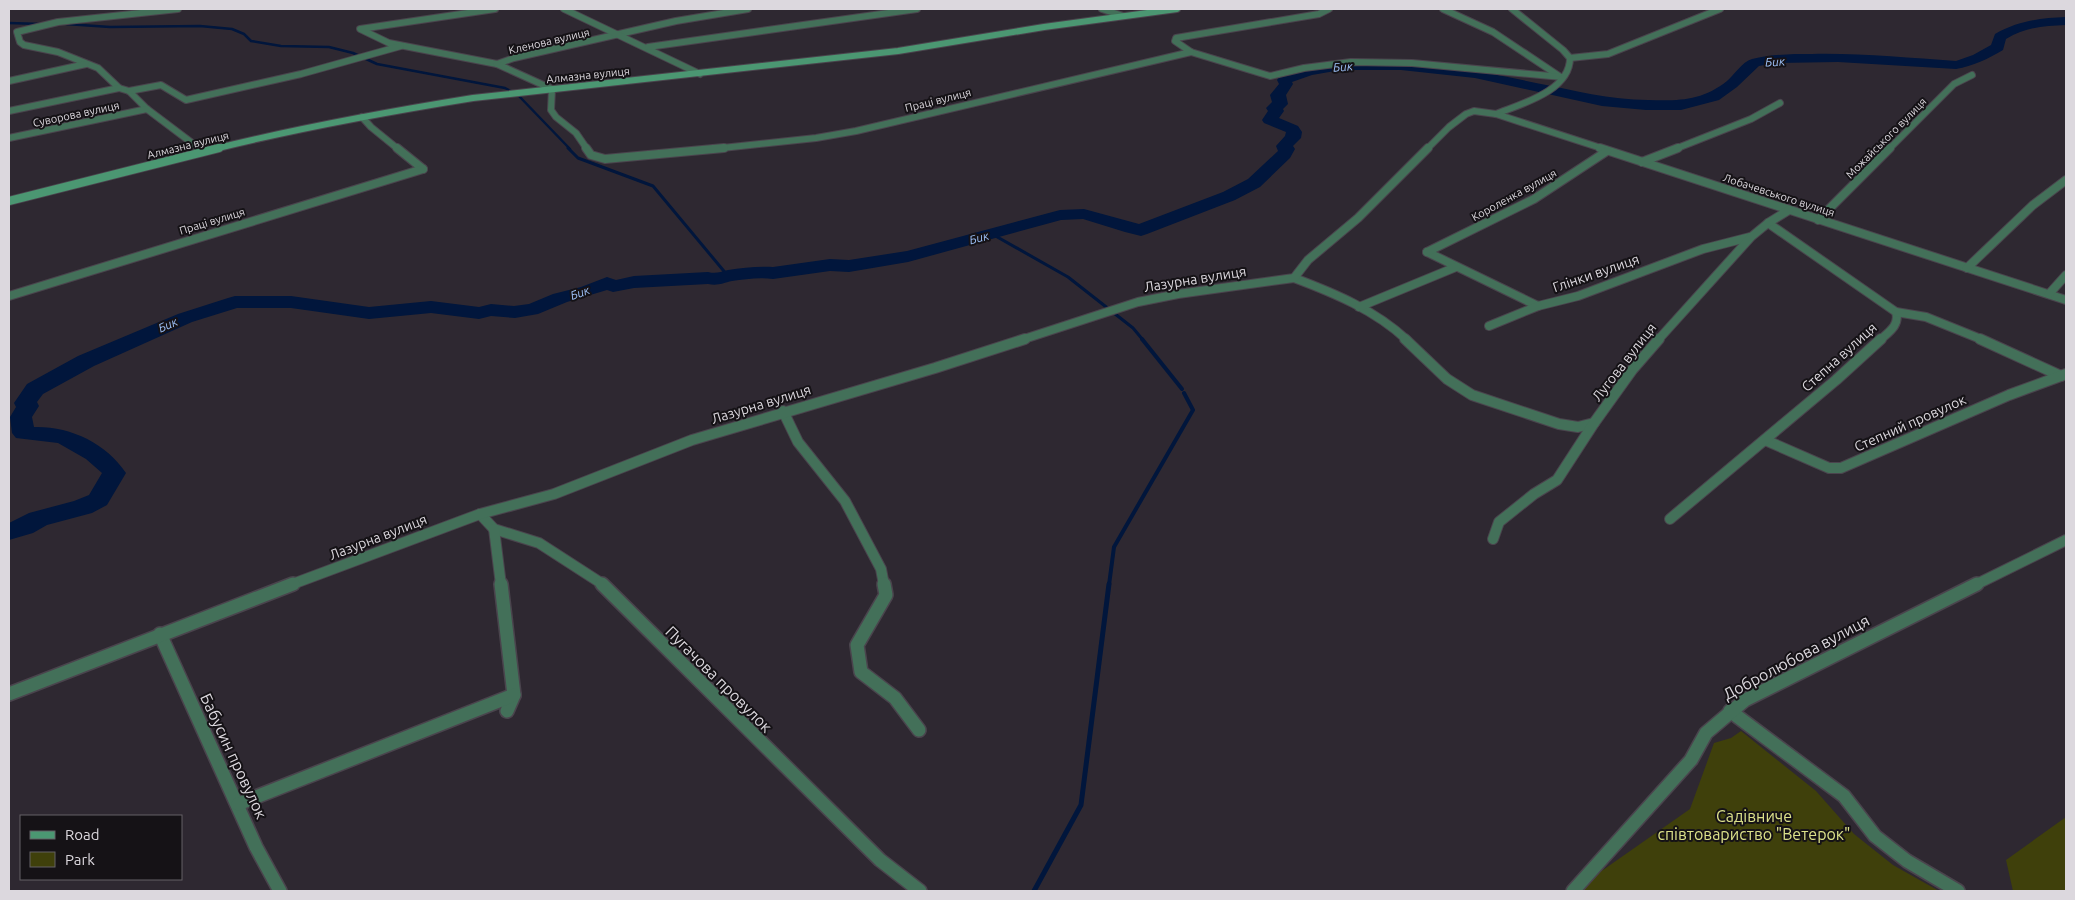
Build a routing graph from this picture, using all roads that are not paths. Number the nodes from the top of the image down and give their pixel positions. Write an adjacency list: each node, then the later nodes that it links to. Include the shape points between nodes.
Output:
1 (178, 9): 18 (street, via 58,22 17,32 24,45 58,52)
2 (495, 9): 14 (street, Кленова вулиця, via 360,29 378,40)
3 (564, 9): 13 (street)
4 (748, 9): 13 (street, Кленова вулиця)
5 (917, 9): 15 (street)
6 (1102, 9): 12 (street)
7 (1177, 9): 12 (main road, Алмазна вулиця)
8 (1329, 9): 16 (street, via 1319,14 1176,38 1175,41)
9 (1443, 9): 22 (street, via 1493,32)
10 (1515, 9): 17 (street)
11 (1720, 9): 17 (street, via 1608,54)
12 (1123, 16): 20 (main road, Алмазна вулиця, via 898,51)
13 (619, 34): 15 (street); 19 (street, Кленова вулиця)
14 (402, 46): 19 (street, Кленова вулиця); 26 (street, via 186,100 161,85)
15 (648, 48): 20 (street)
16 (1190, 52): 22 (street, via 1270,76 1351,62); 25 (street, Праці вулиця, via 816,138 631,158 605,159 591,155 576,133 556,117 552,110)
17 (1570, 58): 22 (street, via 1567,73)
18 (86, 64): 23 (street); 24 (street, via 98,68)
19 (497, 64): 25 (street)
20 (700, 74): 25 (main road, Алмазна вулиця)
21 (1972, 76): 39 (street, Можайського вулиця, via 1954,84)
22 (1562, 77): 30 (street, via 1553,86)
23 (9, 81)
24 (118, 88): 26 (street); 29 (street)
25 (552, 89): 31 (main road, Алмазна вулиця)
26 (129, 92): 28 (street)
27 (1780, 103): 35 (street, via 1751,120)
28 (147, 109): 32 (street, Суворова вулиця); 33 (street)
29 (9, 111)
30 (1496, 114): 34 (street, Лобачевського вулиця); 46 (street, Лобачевського вулиця, via 1485,111 1466,114 1358,218 1308,260)
31 (362, 117): 33 (main road, Алмазна вулиця); 48 (street, Праці вулиця, via 423,169)
32 (9, 138)
33 (202, 151): 37 (main road, Алмазна вулиця)
34 (1608, 151): 35 (street, Лобачевського вулиця); 42 (street, Короленка вулиця, via 1534,199)
35 (1642, 162): 38 (street, Лобачевського вулиця)
36 (2066, 180): 44 (street, via 2033,205)
37 (9, 201)
38 (1789, 210): 39 (street, Лобачевського вулиця); 40 (street, Лугова вулиця)
39 (1818, 220): 44 (street, Лобачевського вулиця)
40 (1768, 223): 41 (street, Лугова вулиця); 52 (street)
41 (1751, 237): 50 (street, Глінки вулиця, via 1703,249 1578,296); 56 (street, Лугова вулиця, via 1632,370)
42 (1427, 252): 43 (street, Глінки вулиця)
43 (1456, 267): 50 (street, Глінки вулиця); 51 (street)
44 (1967, 268): 47 (street, Лобачевського вулиця)
45 (2066, 275): 47 (street)
46 (1294, 278): 51 (street, via 1339,294); 55 (street, Лазурна вулиця, via 1138,302 952,362)
47 (2049, 294): 49 (street, Лобачевського вулиця)
48 (9, 296)
49 (2066, 300)
50 (1538, 306): 53 (street)
51 (1359, 307): 56 (street, via 1392,326 1447,379 1472,395 1559,424)
52 (1896, 312): 54 (street, via 1926,317); 57 (street, Степна вулиця, via 1896,325)
53 (1489, 326)
54 (2064, 375): 57 (street, Степний провулок, via 1969,411 1841,468 1829,468)
55 (783, 411): 58 (street, Лазурна вулиця, via 692,440 554,494); 68 (street, via 798,442 845,501 881,568 886,595 858,645 861,672 895,698)
56 (1594, 424): 61 (street, Лугова вулиця, via 1557,480 1500,522)
57 (1766, 440): 59 (street, Степна вулиця)
58 (480, 514): 60 (street, Пугачова провулок); 63 (street, Лазурна вулиця)
59 (1670, 518)
60 (494, 529): 65 (street); 71 (street, Пугачова провулок, via 539,543 606,587 866,846)
61 (1493, 539)
62 (2066, 540): 67 (street, Добролюбова вулиця, via 1745,700)
63 (160, 634): 64 (street, Лазурна вулиця); 69 (street, Бабусин провулок)
64 (9, 694)
65 (514, 695): 66 (street); 69 (street)
66 (507, 711)
67 (1730, 711): 72 (street, Добролюбова вулиця, via 1706,732 1692,760); 73 (street, via 1844,796 1875,836)
68 (919, 730)
69 (238, 804): 70 (street, Бабусин провулок)
70 (280, 891)
71 (920, 891)
72 (1573, 891)
73 (1958, 891)

